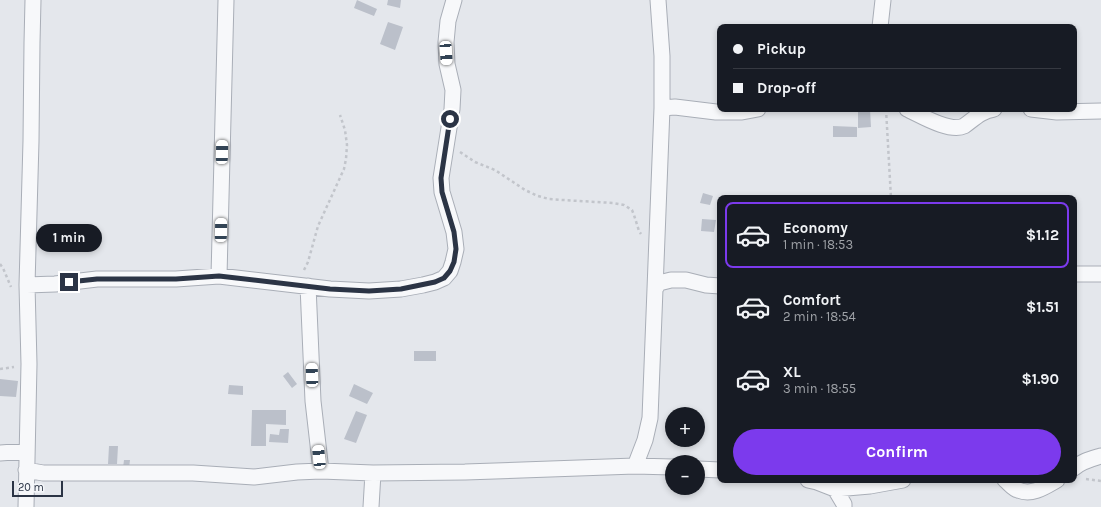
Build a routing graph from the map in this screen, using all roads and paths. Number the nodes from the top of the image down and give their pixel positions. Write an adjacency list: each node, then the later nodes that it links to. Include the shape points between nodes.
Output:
1 (34, 0): 23 (street)
2 (226, 0): 22 (street)
3 (454, 0): 17 (street, via 446,42 447,64 453,90)
4 (658, 0): 7 (street)
5 (883, 0): 6 (street)
6 (880, 24)
7 (662, 108): 11 (street); 19 (street)
8 (1077, 111): 9 (street)
9 (1101, 111)
10 (717, 112): 12 (street)
11 (717, 112)
12 (736, 112)
13 (886, 112): 18 (path)
14 (913, 112): 15 (street, via 952,128 962,126)
15 (984, 112)
16 (340, 115): 24 (path, via 347,145 344,169 318,226)
17 (448, 129): 19 (path, via 453,143 467,157 494,170 525,190 549,199 624,205 632,210 642,235); 24 (street, via 441,178 456,249 454,262 444,278 401,289 369,291)
18 (890, 195)
19 (657, 238): 26 (street)
20 (1077, 274): 21 (street)
21 (1101, 274)
22 (219, 276): 23 (street, via 97,279); 24 (street)
23 (27, 285): 27 (street)
24 (302, 285): 36 (street)
25 (717, 286): 26 (street, via 671,280 659,283)
26 (655, 289): 31 (street, via 650,418)
27 (27, 451): 28 (street); 34 (street)
28 (0, 453)
29 (1101, 456): 30 (street)
30 (1077, 465)
31 (635, 466): 32 (street); 37 (street)
32 (665, 467)
33 (705, 469): 35 (street)
34 (26, 470): 36 (street, via 43,473 193,473 254,477); 43 (street)
35 (717, 470)
36 (321, 472): 37 (street)
37 (373, 473): 44 (street)
38 (820, 483): 42 (street)
39 (886, 483): 42 (street)
40 (1009, 483): 41 (street, via 1017,490 1029,492)
41 (1052, 483)
42 (835, 489): 45 (street)
43 (26, 507)
44 (371, 507)
45 (844, 507)

